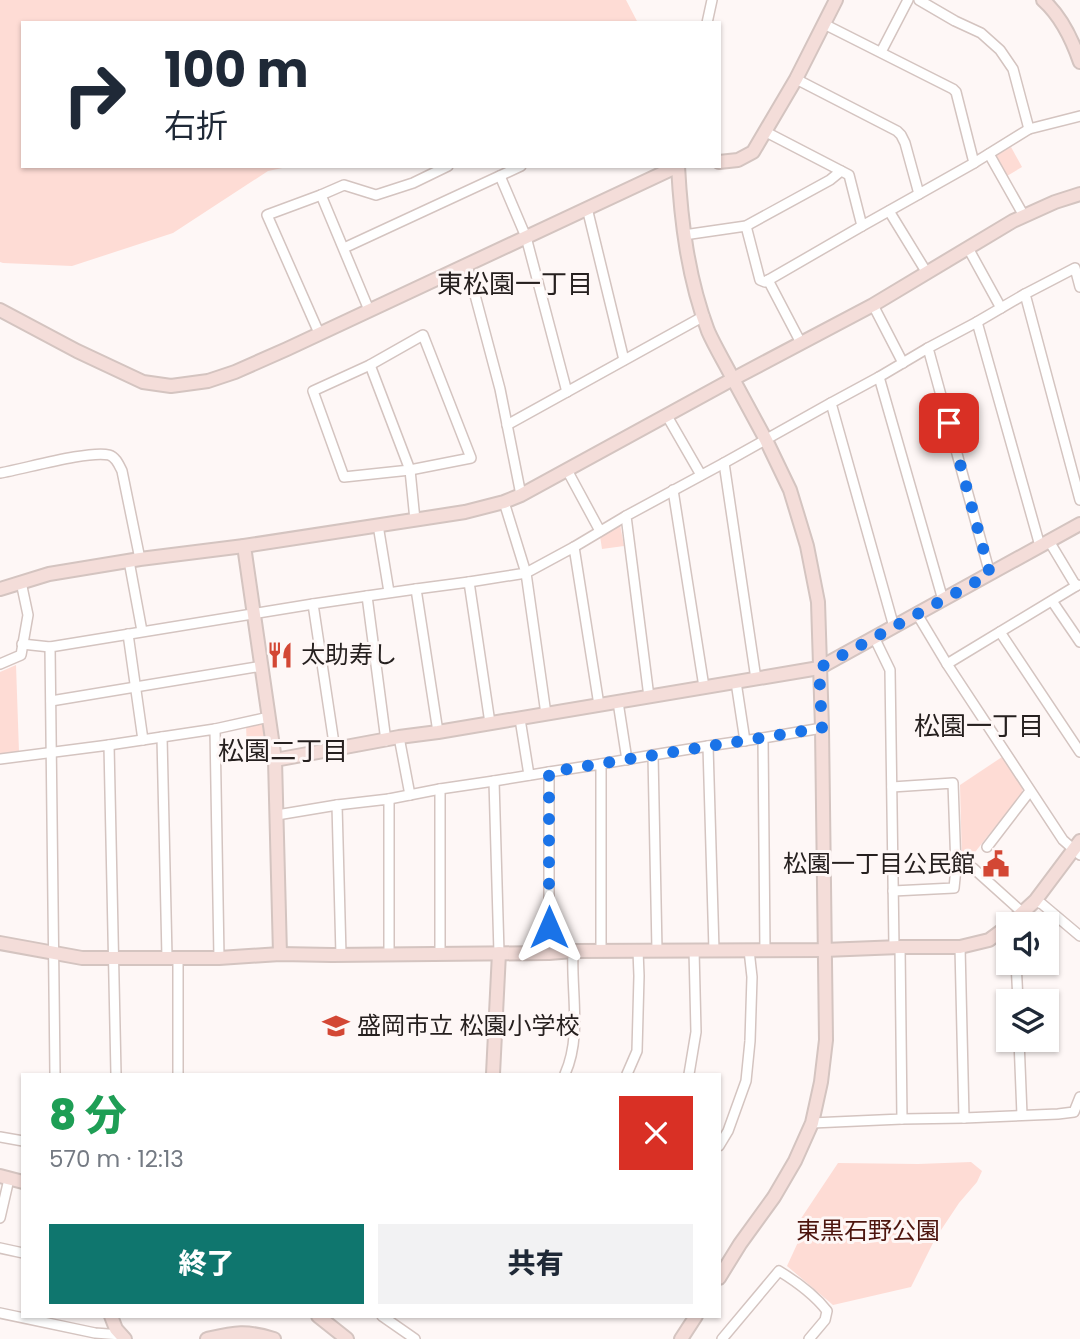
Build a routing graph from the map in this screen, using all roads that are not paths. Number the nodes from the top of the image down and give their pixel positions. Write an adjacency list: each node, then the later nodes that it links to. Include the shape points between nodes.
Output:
1 (712, 0): 6 (street)
2 (836, 0): 7 (street)
3 (908, 0): 8 (street)
4 (919, 0): 12 (street, via 981,33 1000,50 1013,69)
5 (1043, 0): 9 (street, via 1064,26)
6 (707, 21)
7 (824, 24): 8 (street); 10 (street)
8 (881, 52): 16 (street, via 956,92)
9 (1080, 62)
10 (796, 79): 13 (street); 23 (street, via 897,131 905,143)
11 (1080, 117): 12 (street)
12 (1029, 129): 14 (street)
13 (766, 132): 15 (street, via 746,157); 21 (street)
14 (989, 154): 16 (street); 28 (street)
15 (721, 162)
16 (974, 163): 23 (street)
17 (444, 168): 25 (street, via 376,195 344,185)
18 (517, 168): 22 (street)
19 (674, 168): 26 (street)
20 (678, 168): 31 (street)
21 (841, 171): 29 (street); 30 (street, via 849,175)
22 (500, 176): 32 (street); 33 (street)
23 (919, 194): 27 (street)
24 (1080, 194): 28 (street)
25 (321, 195): 33 (street); 47 (street, via 267,215)
26 (587, 208): 32 (street); 50 (street)
27 (889, 211): 30 (street); 37 (street)
28 (1024, 216): 34 (street)
29 (746, 226): 31 (street); 38 (street, via 760,280)
30 (862, 226): 38 (street)
31 (684, 235): 45 (street)
32 (526, 237): 35 (street); 55 (street)
33 (344, 248): 44 (street)
34 (968, 248): 37 (street); 42 (street)
35 (467, 265): 44 (street); 58 (street)
36 (1077, 268): 39 (street); 40 (street)
37 (927, 273): 41 (street)
38 (768, 280): 48 (street)
39 (1080, 287)
40 (1025, 294): 42 (street); 67 (street)
41 (873, 305): 48 (street); 51 (street)
42 (1001, 308): 46 (street)
43 (0, 310): 47 (street, via 143,382 171,386 235,372)
44 (369, 310): 47 (street)
45 (704, 316): 50 (street); 54 (street)
46 (977, 322): 49 (street); 74 (street)
47 (320, 333)
48 (801, 343): 54 (street)
49 (928, 348): 51 (street); 79 (street)
50 (624, 360): 55 (street)
51 (903, 363): 53 (street)
52 (370, 365): 61 (street); 61 (street, via 313,391 345,477); 61 (street, via 423,335 471,458)
53 (879, 377): 56 (street); 87 (street)
54 (733, 379): 57 (street); 59 (street)
55 (567, 392): 58 (street)
56 (831, 403): 59 (street); 92 (street)
57 (667, 416): 62 (street); 64 (street)
58 (507, 425): 66 (street)
59 (766, 440): 60 (street); 103 (street, via 790,490 807,547 818,603)
60 (724, 463): 64 (street); 104 (street)
61 (410, 470): 70 (street)
62 (567, 470): 66 (street); 73 (street)
63 (0, 473): 77 (street, via 93,454 111,455 122,471)
64 (701, 475): 65 (street)
65 (673, 490): 69 (street); 107 (street)
66 (522, 495): 68 (street)
67 (1080, 500)
68 (504, 502): 70 (street); 78 (street)
69 (626, 516): 73 (street); 108 (street)
70 (415, 520): 72 (street)
71 (1080, 524): 74 (street)
72 (378, 525): 75 (street); 85 (street)
73 (600, 531): 76 (street)
74 (1044, 544): 79 (street); 82 (street)
75 (244, 546): 77 (street); 90 (street)
76 (574, 547): 78 (street); 111 (street)
77 (134, 560): 80 (street); 93 (street)
78 (526, 573): 81 (street); 112 (street)
79 (990, 574): 87 (street)
80 (21, 582): 83 (street); 98 (street, via 28,615)
81 (469, 582): 84 (street); 115 (street)
82 (1078, 585): 88 (street)
83 (0, 589)
84 (416, 589): 85 (street); 118 (street)
85 (389, 593): 86 (street)
86 (367, 596): 89 (street); 121 (street)
87 (943, 600): 91 (street)
88 (1052, 601): 94 (street); 97 (street)
89 (313, 604): 90 (street); 126 (street)
90 (255, 612): 93 (street); 102 (street)
91 (917, 614): 92 (street); 101 (street)
92 (894, 627): 96 (street)
93 (142, 631): 95 (street)
94 (1000, 632): 101 (street); 128 (street)
95 (128, 634): 99 (street); 106 (street)
96 (874, 637): 103 (street); 137 (street, via 890,670)
97 (1080, 642)
98 (22, 644): 99 (street); 100 (street, via 21,655)
99 (50, 647): 109 (street)
100 (0, 664)
101 (947, 664): 139 (street)
102 (262, 666): 106 (street); 113 (street)
103 (819, 668): 104 (street); 116 (street)
104 (756, 678): 105 (street)
105 (736, 682): 107 (street); 123 (street)
106 (136, 687): 109 (street); 122 (street)
107 (704, 687): 108 (street)
108 (649, 697): 110 (street)
109 (51, 701): 127 (street)
110 (618, 702): 111 (street); 132 (street)
111 (599, 705): 112 (street)
112 (546, 714): 114 (street)
113 (269, 717): 117 (street); 131 (street)
114 (520, 719): 115 (street); 135 (street)
115 (490, 723): 118 (street)
116 (822, 728): 120 (street); 162 (street)
117 (215, 729): 119 (street); 174 (street)
118 (438, 732): 121 (street)
119 (162, 737): 122 (street); 173 (street)
120 (764, 738): 123 (street); 161 (street)
121 (393, 739): 126 (street); 140 (street)
122 (143, 740): 124 (street)
123 (745, 741): 125 (street)
124 (109, 745): 127 (street); 172 (street)
125 (708, 746): 129 (street); 159 (street)
126 (335, 750): 131 (street)
127 (51, 751): 130 (street); 165 (street)
128 (1080, 752)
129 (653, 755): 132 (street); 157 (street)
130 (0, 759)
131 (275, 760): 143 (street)
132 (627, 760): 133 (street)
133 (601, 764): 134 (street); 164 (street)
134 (549, 772): 135 (street); 168 (street)
135 (529, 775): 136 (street)
136 (494, 781): 138 (street); 167 (street)
137 (892, 787): 146 (street, via 953,783); 147 (street)
138 (440, 789): 140 (street); 166 (street)
139 (1030, 791): 144 (street); 145 (street, via 1063,840)
140 (410, 795): 141 (street)
141 (389, 799): 142 (street); 171 (street)
142 (337, 805): 143 (street); 170 (street)
143 (277, 815): 169 (street)
144 (987, 847)
145 (1078, 848): 148 (street)
146 (956, 868): 147 (street, via 954,888); 149 (street, via 973,868)
147 (893, 891): 154 (street)
148 (1035, 901): 150 (street); 152 (street)
149 (1007, 912)
150 (1023, 912)
151 (996, 935): 155 (street)
152 (1080, 936)
153 (0, 943): 165 (street)
154 (897, 947): 155 (street); 162 (street); 186 (street)
155 (960, 947): 185 (street)
156 (638, 950): 157 (street); 164 (street); 181 (street, via 637,1051)
157 (657, 950): 158 (street)
158 (694, 950): 159 (street); 182 (street, via 696,1032)
159 (714, 950): 160 (street)
160 (748, 950): 161 (street); 190 (street, via 752,977 746,1081)
161 (765, 950): 162 (street)
162 (824, 950): 187 (street, via 826,1040)
163 (573, 951): 164 (street); 168 (street); 180 (street, via 575,1021 573,1051)
164 (601, 951)
165 (54, 952): 172 (street, via 82,958); 176 (street)
166 (440, 953): 167 (street); 171 (street)
167 (499, 953): 168 (street); 179 (street)
168 (549, 953)
169 (281, 954): 170 (street); 174 (street)
170 (341, 955): 171 (street)
171 (390, 955)
172 (114, 957): 173 (street); 177 (street)
173 (173, 957): 174 (street); 178 (street)
174 (219, 958)
175 (1019, 1052): 184 (street)
176 (55, 1073)
177 (116, 1073)
178 (178, 1073)
179 (493, 1073)
180 (565, 1073)
181 (627, 1073)
182 (689, 1073)
183 (1080, 1097): 184 (street, via 1074,1112)
184 (1022, 1115): 185 (street)
185 (964, 1118): 186 (street)
186 (902, 1119): 187 (street)
187 (812, 1123): 195 (street, via 774,1197)
188 (0, 1137): 189 (street)
189 (21, 1141)
190 (721, 1143)
191 (5, 1178): 192 (street)
192 (0, 1218)
193 (0, 1248): 194 (street)
194 (21, 1253)
195 (721, 1275)
196 (0, 1313): 197 (street)
197 (21, 1317)
198 (24, 1318): 203 (street)
199 (111, 1318): 203 (street)
200 (321, 1318): 206 (street)
201 (385, 1318): 207 (street)
202 (695, 1318): 208 (street)
203 (123, 1337)
204 (207, 1339): 205 (street, via 246,1332)
205 (274, 1339)
206 (347, 1339)
207 (415, 1339)
208 (681, 1339)
209 (722, 1339): 210 (street, via 779,1271 827,1311)
210 (810, 1339)

